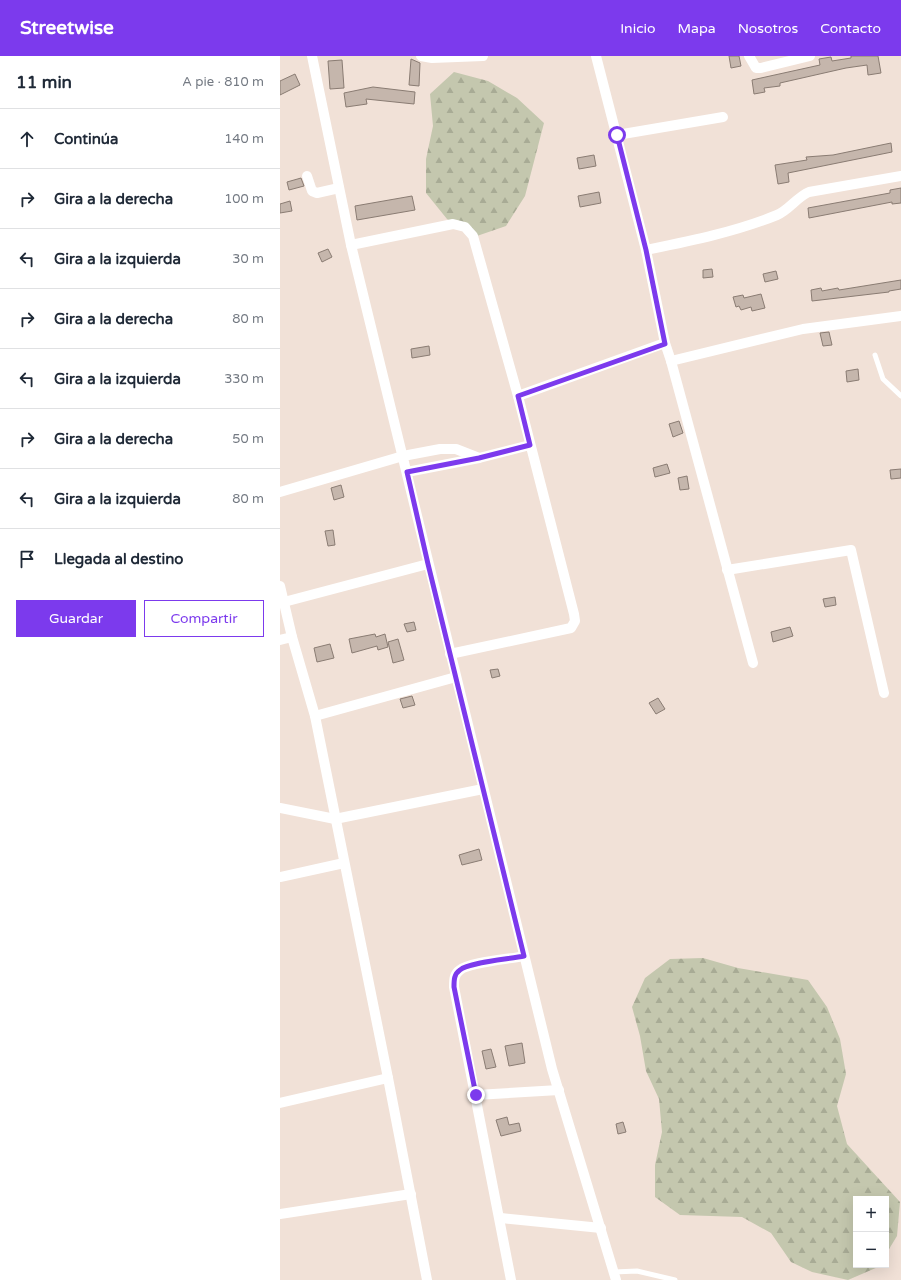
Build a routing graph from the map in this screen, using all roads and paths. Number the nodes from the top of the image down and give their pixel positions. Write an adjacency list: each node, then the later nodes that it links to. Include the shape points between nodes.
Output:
1 (312, 56): 12 (street)
2 (421, 56): 7 (street)
3 (482, 56): 7 (street)
4 (596, 56): 9 (street)
5 (749, 56): 6 (street, via 756,68)
6 (810, 56)
7 (432, 57)
8 (723, 117): 9 (street)
9 (617, 135): 14 (street)
10 (307, 176): 12 (street, via 312,191 317,193)
11 (901, 176): 14 (street, via 809,192 779,214 748,225)
12 (339, 188): 13 (street)
13 (351, 244): 19 (street, via 453,224 465,227 473,236); 22 (street)
14 (646, 250): 16 (street)
15 (901, 316): 18 (street, via 803,329)
16 (665, 344): 18 (street); 19 (street)
17 (875, 355): 20 (lane, via 883,379)
18 (671, 361): 27 (street)
19 (518, 396): 21 (street)
20 (901, 396)
21 (530, 445): 23 (street); 32 (street, via 575,621 571,628)
22 (404, 456): 23 (street, via 440,449 456,449); 24 (street); 25 (street)
23 (479, 458): 24 (street)
24 (407, 472): 26 (street)
25 (280, 492)
26 (428, 564): 29 (street); 32 (street)
27 (728, 570): 33 (street); 35 (street, via 851,550)
28 (280, 586): 29 (street)
29 (284, 602): 30 (street)
30 (292, 636): 31 (street); 36 (street)
31 (280, 640)
32 (450, 654): 34 (street)
33 (753, 663)
34 (456, 677): 36 (street); 37 (street)
35 (884, 693)
36 (315, 716): 39 (street)
37 (483, 789): 39 (street); 42 (street)
38 (280, 808): 39 (street)
39 (335, 819): 40 (street)
40 (344, 864): 41 (street); 43 (street)
41 (280, 877)
42 (524, 956): 44 (street); 45 (street, via 469,965 460,969 454,976)
43 (388, 1078): 46 (street); 47 (street)
44 (559, 1090): 45 (street); 50 (street)
45 (476, 1095): 49 (street)
46 (280, 1103)
47 (411, 1194): 48 (street); 52 (street)
48 (280, 1214)
49 (500, 1218): 50 (street); 53 (street)
50 (601, 1228): 51 (street)
51 (615, 1276): 54 (lane, via 637,1271)
52 (427, 1280)
53 (511, 1280)
54 (675, 1280)

